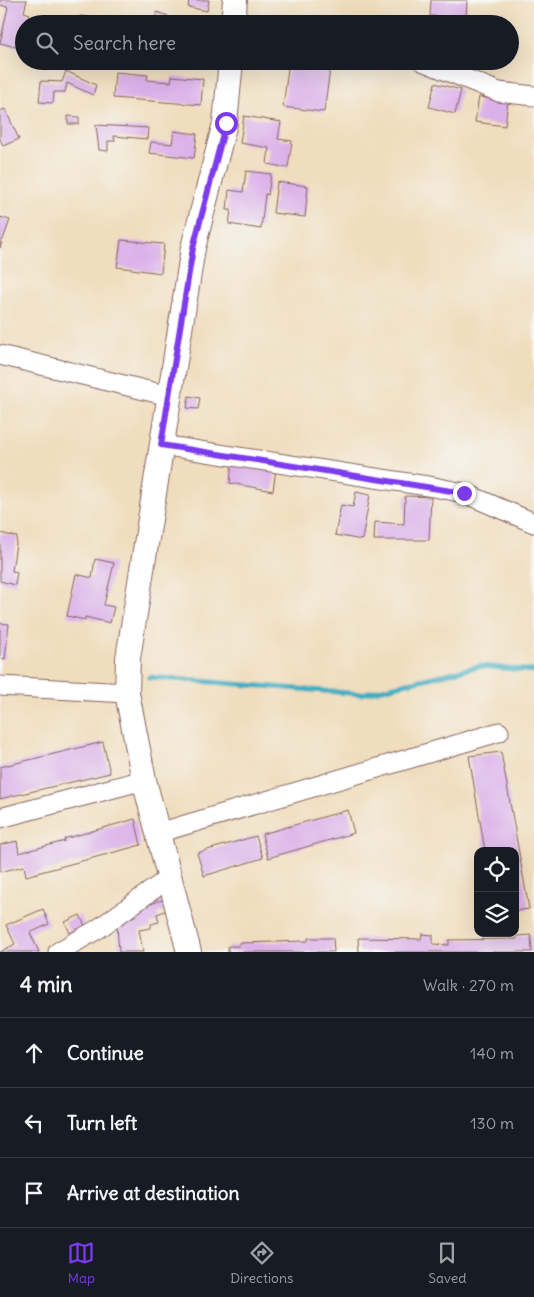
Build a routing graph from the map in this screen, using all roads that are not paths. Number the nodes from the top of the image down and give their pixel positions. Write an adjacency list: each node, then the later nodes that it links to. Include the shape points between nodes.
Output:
1 (235, 0): 2 (main road)
2 (234, 15)
3 (230, 70): 7 (main road, via 226,123 193,248)
4 (444, 70): 5 (street, via 499,92)
5 (534, 96)
6 (0, 355): 7 (street)
7 (169, 396): 8 (main road)
8 (161, 445): 9 (street, via 464,493); 11 (main road, via 128,658)
9 (534, 523)
10 (0, 686): 11 (street)
11 (127, 693): 13 (main road)
12 (498, 732): 15 (street)
13 (144, 780): 14 (street); 15 (main road)
14 (0, 818)
15 (158, 833): 16 (main road)
16 (169, 878): 17 (street, via 98,929); 18 (main road)
17 (58, 952)
18 (189, 952)

